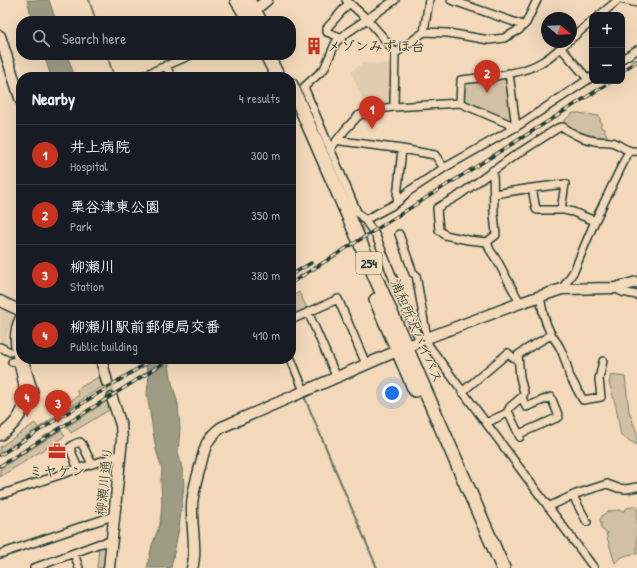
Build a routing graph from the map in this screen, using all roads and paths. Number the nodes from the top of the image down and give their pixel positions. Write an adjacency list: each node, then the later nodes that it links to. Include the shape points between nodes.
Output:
1 (237, 0): 12 (highway)
2 (267, 0): 12 (street)
3 (395, 0): 13 (street)
4 (429, 0): 16 (street)
5 (451, 0): 15 (street, via 520,24)
6 (537, 0): 15 (street)
7 (618, 0): 11 (street)
8 (624, 0): 10 (street)
9 (347, 1): 13 (street); 19 (street, via 327,28 327,32)
10 (637, 4)
11 (604, 12)
12 (252, 13)
13 (367, 19): 19 (street); 22 (street)
14 (589, 24): 17 (street)
15 (522, 27): 16 (street, via 504,38 489,40)
16 (424, 32): 22 (street)
17 (577, 34)
18 (0, 36): 35 (street)
19 (342, 38): 42 (street, via 336,42 324,69 304,87)
20 (561, 48): 32 (street, via 540,63); 33 (street)
21 (637, 50): 23 (street)
22 (395, 53): 38 (street)
23 (625, 57)
24 (178, 60): 27 (street)
25 (270, 60): 30 (highway)
26 (279, 60): 31 (highway)
27 (166, 65): 28 (street); 29 (street)
28 (151, 72)
29 (170, 72)
30 (276, 72)
31 (285, 72)
32 (509, 73): 37 (street, via 461,80); 40 (street)
33 (589, 77)
34 (589, 79): 40 (street)
35 (16, 86)
36 (296, 97): 70 (highway, 浦和所沢バイパス / 254)
37 (460, 103): 38 (street); 40 (street)
38 (394, 107): 41 (street, via 371,110 358,116)
39 (296, 117): 70 (highway, 浦和所沢バイパス / 254)
40 (516, 127): 46 (street)
41 (338, 139): 42 (street); 43 (street)
42 (330, 149): 52 (street, via 357,212)
43 (402, 149): 46 (street, via 435,155); 50 (street, via 397,198)
44 (629, 151): 45 (street); 47 (street, via 610,142 588,140 558,128); 53 (street)
45 (637, 152)
46 (444, 168): 50 (street)
47 (493, 170): 49 (street); 55 (street, via 436,209 439,230 445,235)
48 (532, 188): 49 (street); 51 (street, via 537,210); 51 (street, via 565,184)
49 (494, 194): 55 (street, via 496,235)
50 (399, 200): 52 (street)
51 (561, 210): 53 (street)
52 (365, 220): 68 (street, via 376,236 395,283)
53 (595, 221): 58 (street, via 574,271)
54 (399, 234): 68 (street, via 413,273 416,275)
55 (487, 242): 62 (street)
56 (637, 282): 57 (street)
57 (615, 288): 58 (street); 59 (street)
58 (562, 289): 60 (street)
59 (637, 295)
60 (540, 296): 62 (street); 67 (street, via 544,319)
61 (0, 301): 63 (street)
62 (520, 303): 68 (street)
63 (16, 309)
64 (308, 312): 65 (street); 76 (street, via 338,299); 77 (street)
65 (296, 318)
66 (16, 324): 71 (street, via 10,342)
67 (551, 335): 72 (street, via 519,354); 73 (street, via 560,348 569,375 583,400 601,397 599,379)
68 (424, 339): 70 (street); 80 (street)
69 (0, 347): 71 (street)
70 (402, 349): 76 (street); 103 (highway, 浦和所沢バイパス / 254); 104 (highway, 浦和所沢バイパス / 254)
71 (11, 357): 85 (street, via 20,386 21,406 11,427)
72 (517, 359): 80 (street, via 508,353); 81 (street, via 524,393)
73 (602, 361)
74 (102, 364): 78 (street)
75 (293, 364): 79 (street)
76 (366, 364): 77 (street)
77 (337, 378): 79 (street)
78 (107, 382)
79 (304, 391): 102 (street, via 227,424 216,431 209,440 193,497)
80 (462, 392): 84 (street)
81 (522, 397): 83 (street, via 510,406); 83 (street, via 526,407 551,397 559,417 519,436)
82 (112, 398): 86 (street, 柳瀬川通り, via 121,430)
83 (508, 411): 84 (street)
84 (486, 423): 92 (street)
85 (1, 432)
86 (121, 455): 87 (street); 93 (street, 柳瀬川通り)
87 (92, 464): 88 (street); 88 (street, via 80,442 70,447)
88 (78, 469): 90 (street)
89 (637, 487): 91 (street, via 626,489 607,484)
90 (0, 495)
91 (573, 496): 92 (street); 94 (street)
92 (548, 507): 105 (street)
93 (115, 518): 95 (street, 柳瀬川通り); 96 (street)
94 (587, 522)
95 (112, 541): 97 (street); 101 (street, 柳瀬川通り)
96 (1, 552)
97 (74, 553): 98 (street); 100 (street)
98 (48, 566): 99 (street)
99 (34, 568)
100 (79, 568)
101 (109, 568)
102 (192, 568)
103 (494, 568)
104 (503, 568)
105 (594, 568)

